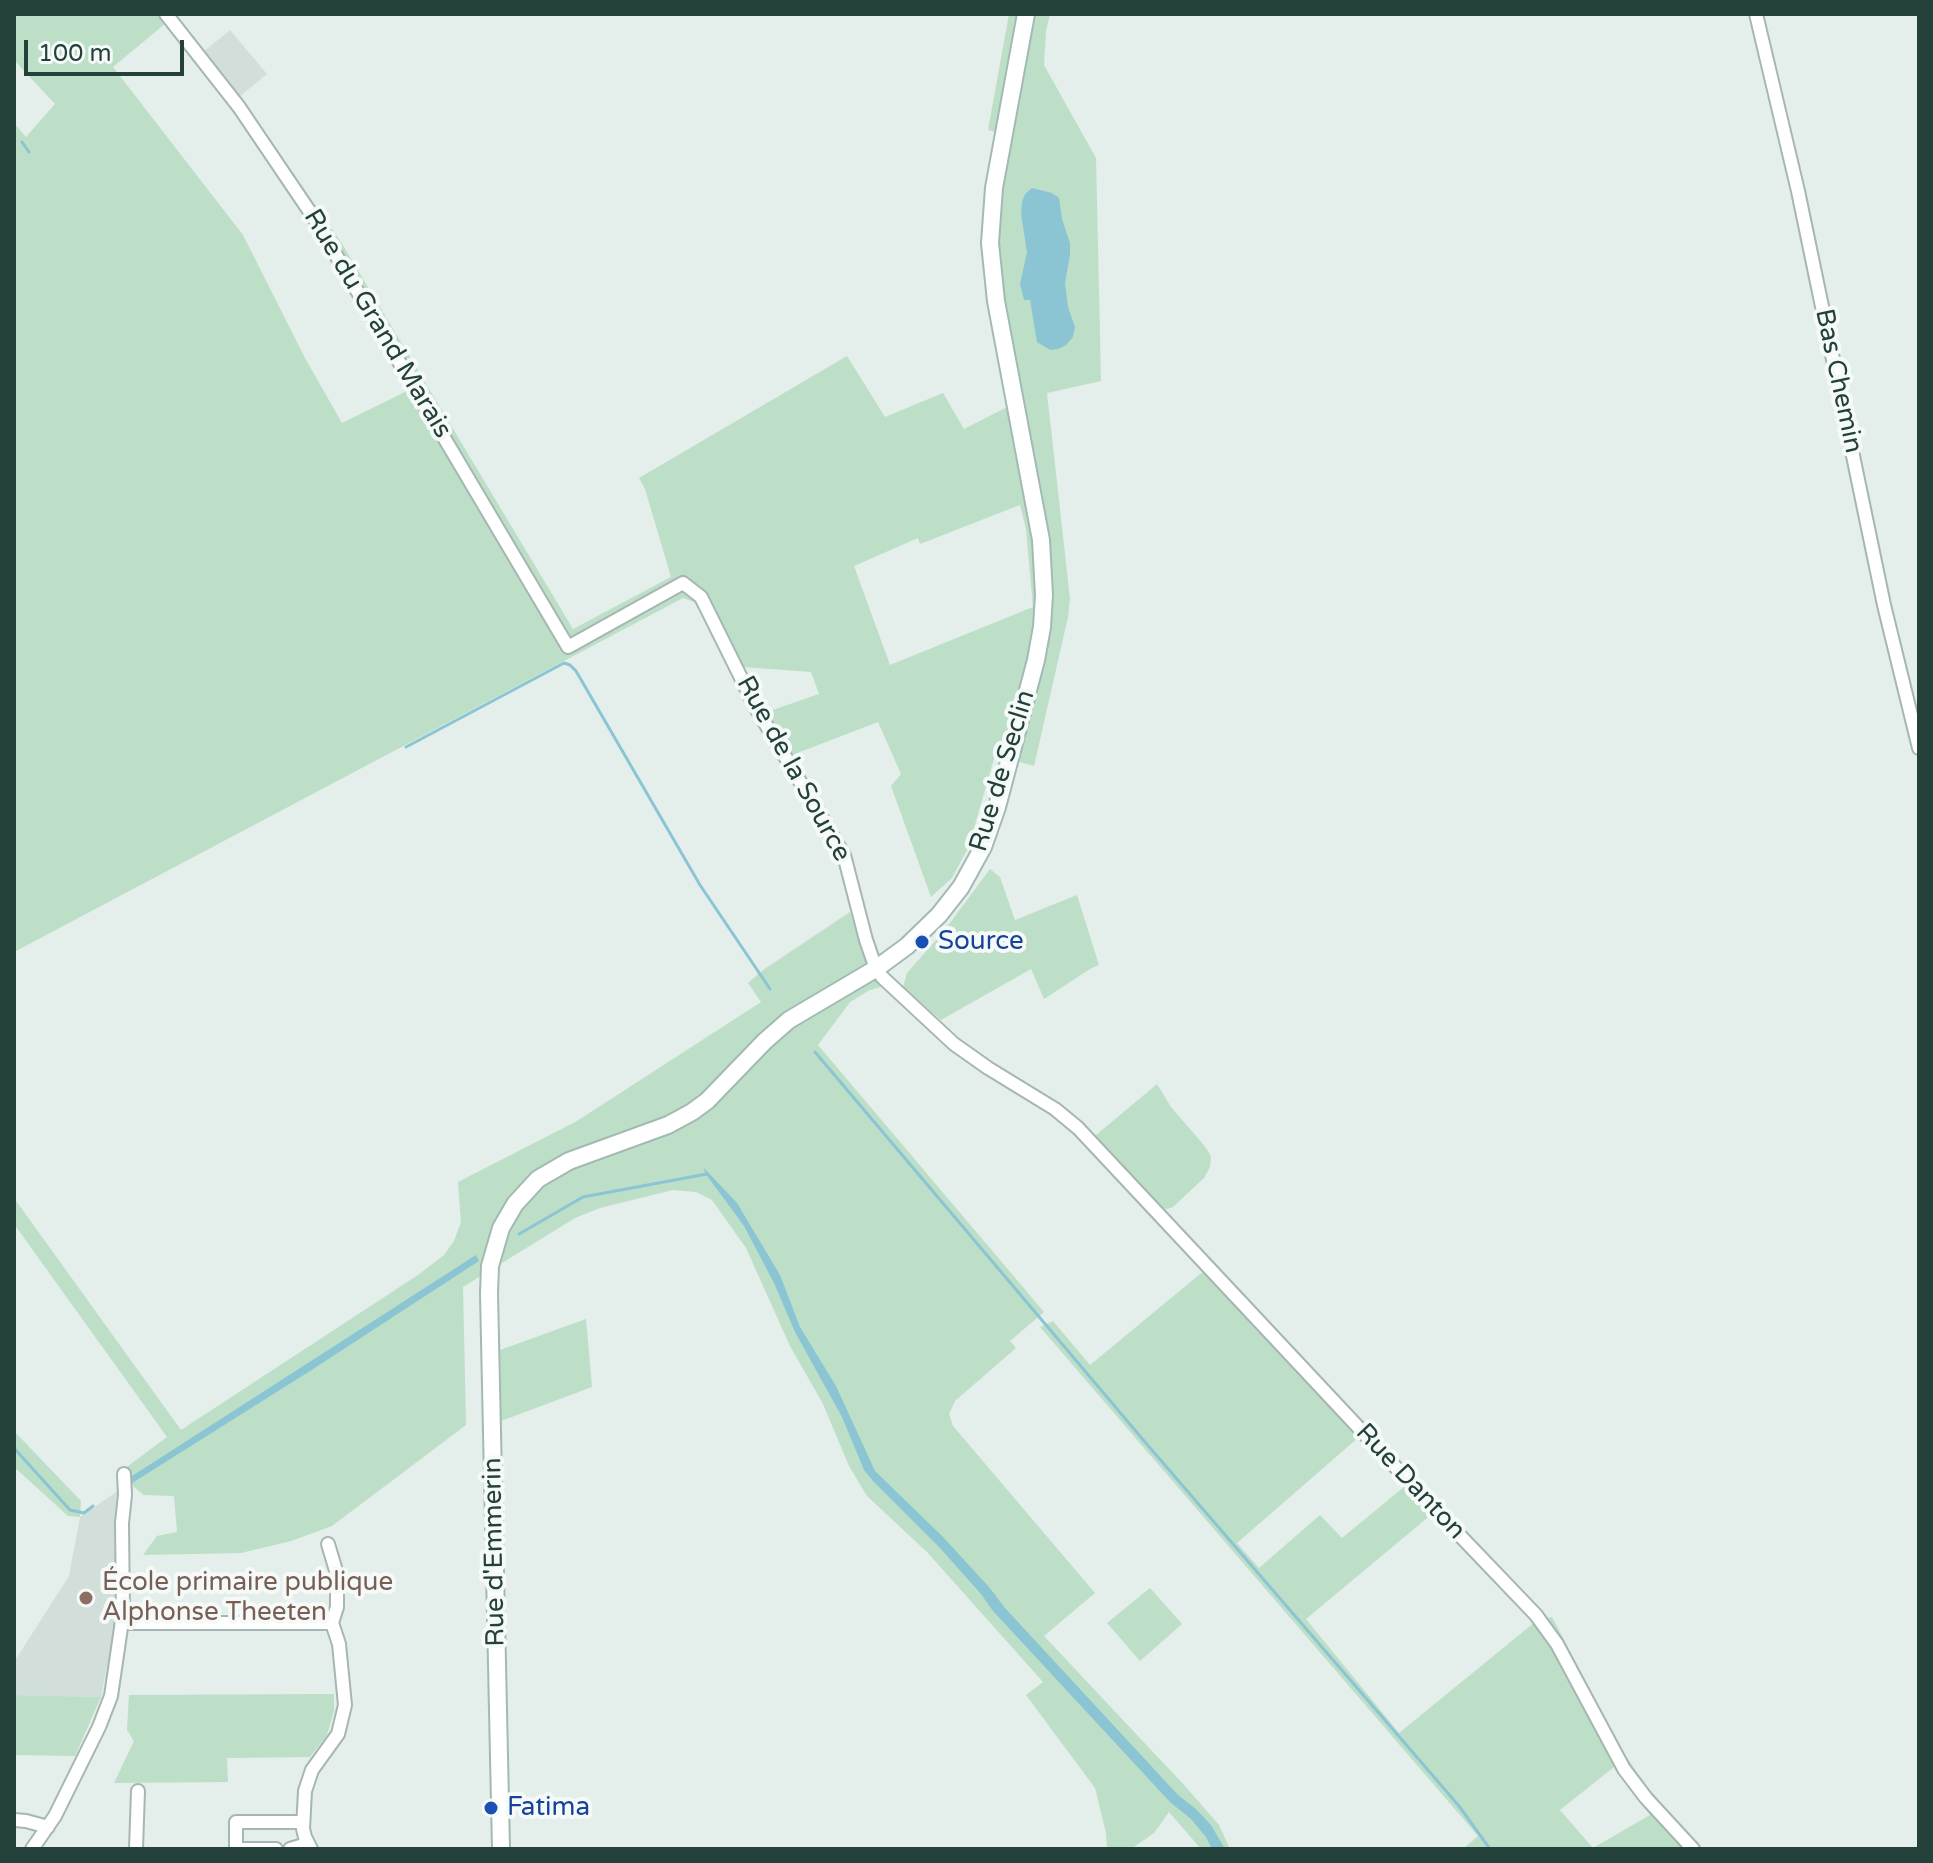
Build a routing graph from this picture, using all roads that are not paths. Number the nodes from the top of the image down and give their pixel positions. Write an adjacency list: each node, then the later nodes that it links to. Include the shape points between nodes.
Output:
1 (166, 14): 4 (street, Rue du Grand Marais, via 239,107 314,218)
2 (1756, 14): 5 (street, Bas Chemin)
3 (1024, 17): 6 (main road, Rue de Seclin, via 990,234 993,284 1041,540 1044,595 1038,648 979,856 939,915)
4 (568, 647): 6 (street, Rue de la Source, via 683,583 701,597 756,708 844,855)
5 (1919, 748)
6 (877, 968): 7 (street, Rue de la Source, via 954,1044 1061,1113); 8 (main road, Rue de Seclin, via 781,1026 692,1112 569,1161 538,1179 509,1213)
7 (1090, 1140): 24 (street, Rue Danton, via 1536,1615 1624,1769)
8 (492, 1255): 23 (main road, Rue d'Emmerin)
9 (124, 1475): 11 (street)
10 (328, 1544): 12 (street, via 337,1574)
11 (123, 1623): 12 (street); 16 (street, via 109,1704)
12 (332, 1623): 15 (street, via 339,1644 344,1712 338,1734 309,1776)
13 (138, 1791): 19 (street)
14 (14, 1820): 16 (street)
15 (303, 1822): 17 (street); 20 (street, via 236,1822)
16 (48, 1827): 18 (street)
17 (309, 1846): 22 (street)
18 (33, 1849)
19 (136, 1849)
20 (236, 1849): 21 (street)
21 (276, 1849)
22 (290, 1849)
23 (501, 1849)
24 (1693, 1849)

